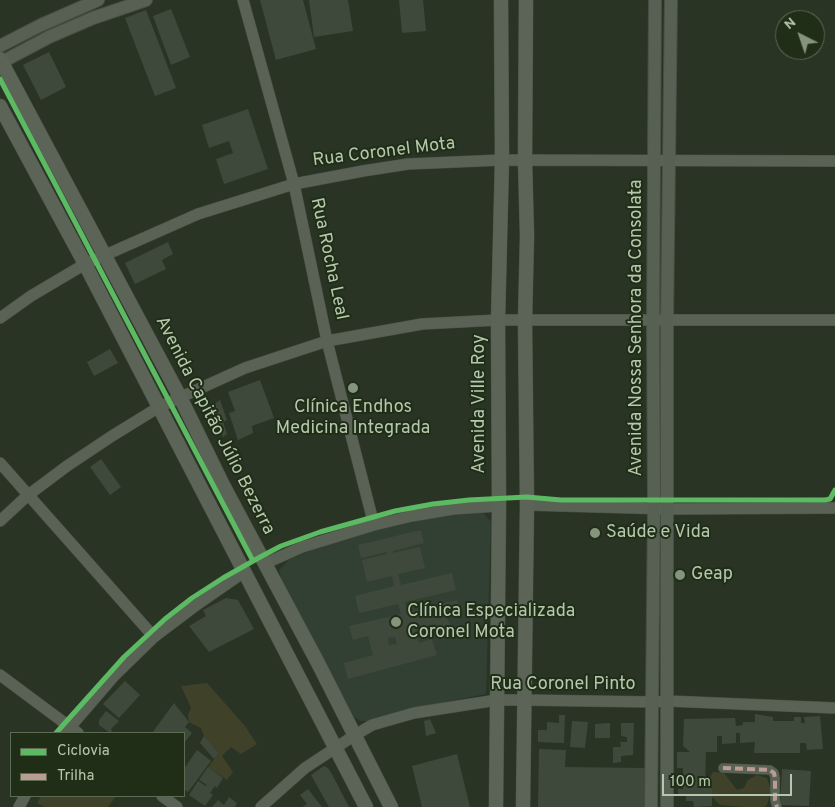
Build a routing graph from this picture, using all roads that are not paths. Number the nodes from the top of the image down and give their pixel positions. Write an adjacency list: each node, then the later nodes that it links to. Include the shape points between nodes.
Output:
1 (146, 0): 9 (main road, via 49,37)
2 (243, 0): 16 (street, Rua Rocha Leal)
3 (501, 0): 13 (main road, Avenida Ville Roy)
4 (526, 0): 14 (main road)
5 (655, 0): 11 (main road, Avenida Nossa Senhora da Consolata)
6 (670, 0): 12 (main road, Avenida Nossa Senhora da Consolata)
7 (93, 1): 8 (main road)
8 (0, 46)
9 (1, 61): 17 (main road, Avenida Capitão Júlio Bezerra)
10 (0, 106): 18 (main road)
11 (655, 159): 12 (street, Rua Coronel Mota); 14 (street, Rua Coronel Mota); 24 (main road, Avenida Nossa Senhora da Consolata)
12 (669, 159): 15 (street, Rua Coronel Mota); 21 (main road, Avenida Nossa Senhora da Consolata)
13 (502, 160): 14 (street, Rua Coronel Mota); 16 (street, Rua Coronel Mota, via 408,164); 20 (main road, Avenida Ville Roy)
14 (525, 160): 23 (main road)
15 (835, 161)
16 (294, 184): 17 (street, Rua Coronel Mota, via 198,214); 25 (street, Rua Rocha Leal)
17 (105, 254): 18 (street, Rua Coronel Mota); 26 (main road, Avenida Capitão Júlio Bezerra)
18 (85, 264): 19 (street, Rua Coronel Mota); 27 (main road)
19 (0, 318)
20 (498, 320): 23 (street); 25 (street, via 422,324); 31 (main road, Avenida Ville Roy)
21 (667, 320): 22 (street); 24 (street); 32 (main road, Avenida Nossa Senhora da Consolata)
22 (835, 320)
23 (525, 321): 24 (street); 30 (main road)
24 (653, 321): 32 (main road, Avenida Nossa Senhora da Consolata)
25 (327, 341): 26 (street, via 245,368); 35 (street, Rua Rocha Leal)
26 (180, 397): 27 (street); 36 (main road, Avenida Capitão Júlio Bezerra)
27 (159, 407): 29 (street); 37 (main road)
28 (0, 463): 29 (street)
29 (27, 496): 34 (street); 38 (street)
30 (527, 505): 32 (street); 41 (main road)
31 (499, 506): 35 (street, via 453,509); 40 (main road, Avenida Ville Roy)
32 (661, 508): 33 (street); 42 (main road, Avenida Nossa Senhora da Consolata); 43 (main road, Avenida Nossa Senhora da Consolata)
33 (835, 508)
34 (0, 521)
35 (374, 525): 36 (street, via 302,547)
36 (264, 564): 46 (main road, Avenida Capitão Júlio Bezerra)
37 (244, 572): 38 (street); 47 (main road)
38 (154, 637): 45 (street, via 114,676)
39 (0, 675): 45 (street)
40 (497, 700): 41 (street, Rua Coronel Pinto); 46 (street, Rua Coronel Pinto, via 414,713 372,725); 54 (main road, Avenida Ville Roy)
41 (524, 700): 43 (street, Rua Coronel Pinto); 55 (main road)
42 (668, 701): 43 (street, Rua Coronel Pinto); 44 (street, Rua Coronel Pinto); 57 (main road, Avenida Nossa Senhora da Consolata)
43 (652, 702): 56 (main road, Avenida Nossa Senhora da Consolata)
44 (835, 708)
45 (71, 731)
46 (355, 735): 47 (street, Rua Coronel Pinto); 53 (main road, Avenida Capitão Júlio Bezerra)
47 (335, 748): 51 (street, Rua Coronel Pinto, via 305,768); 52 (main road)
48 (723, 768): 58 (street, via 770,770 775,778)
49 (163, 797): 50 (street)
50 (177, 807)
51 (261, 807)
52 (366, 807)
53 (392, 807)
54 (496, 807)
55 (523, 807)
56 (652, 807)
57 (667, 807)
58 (777, 807)

